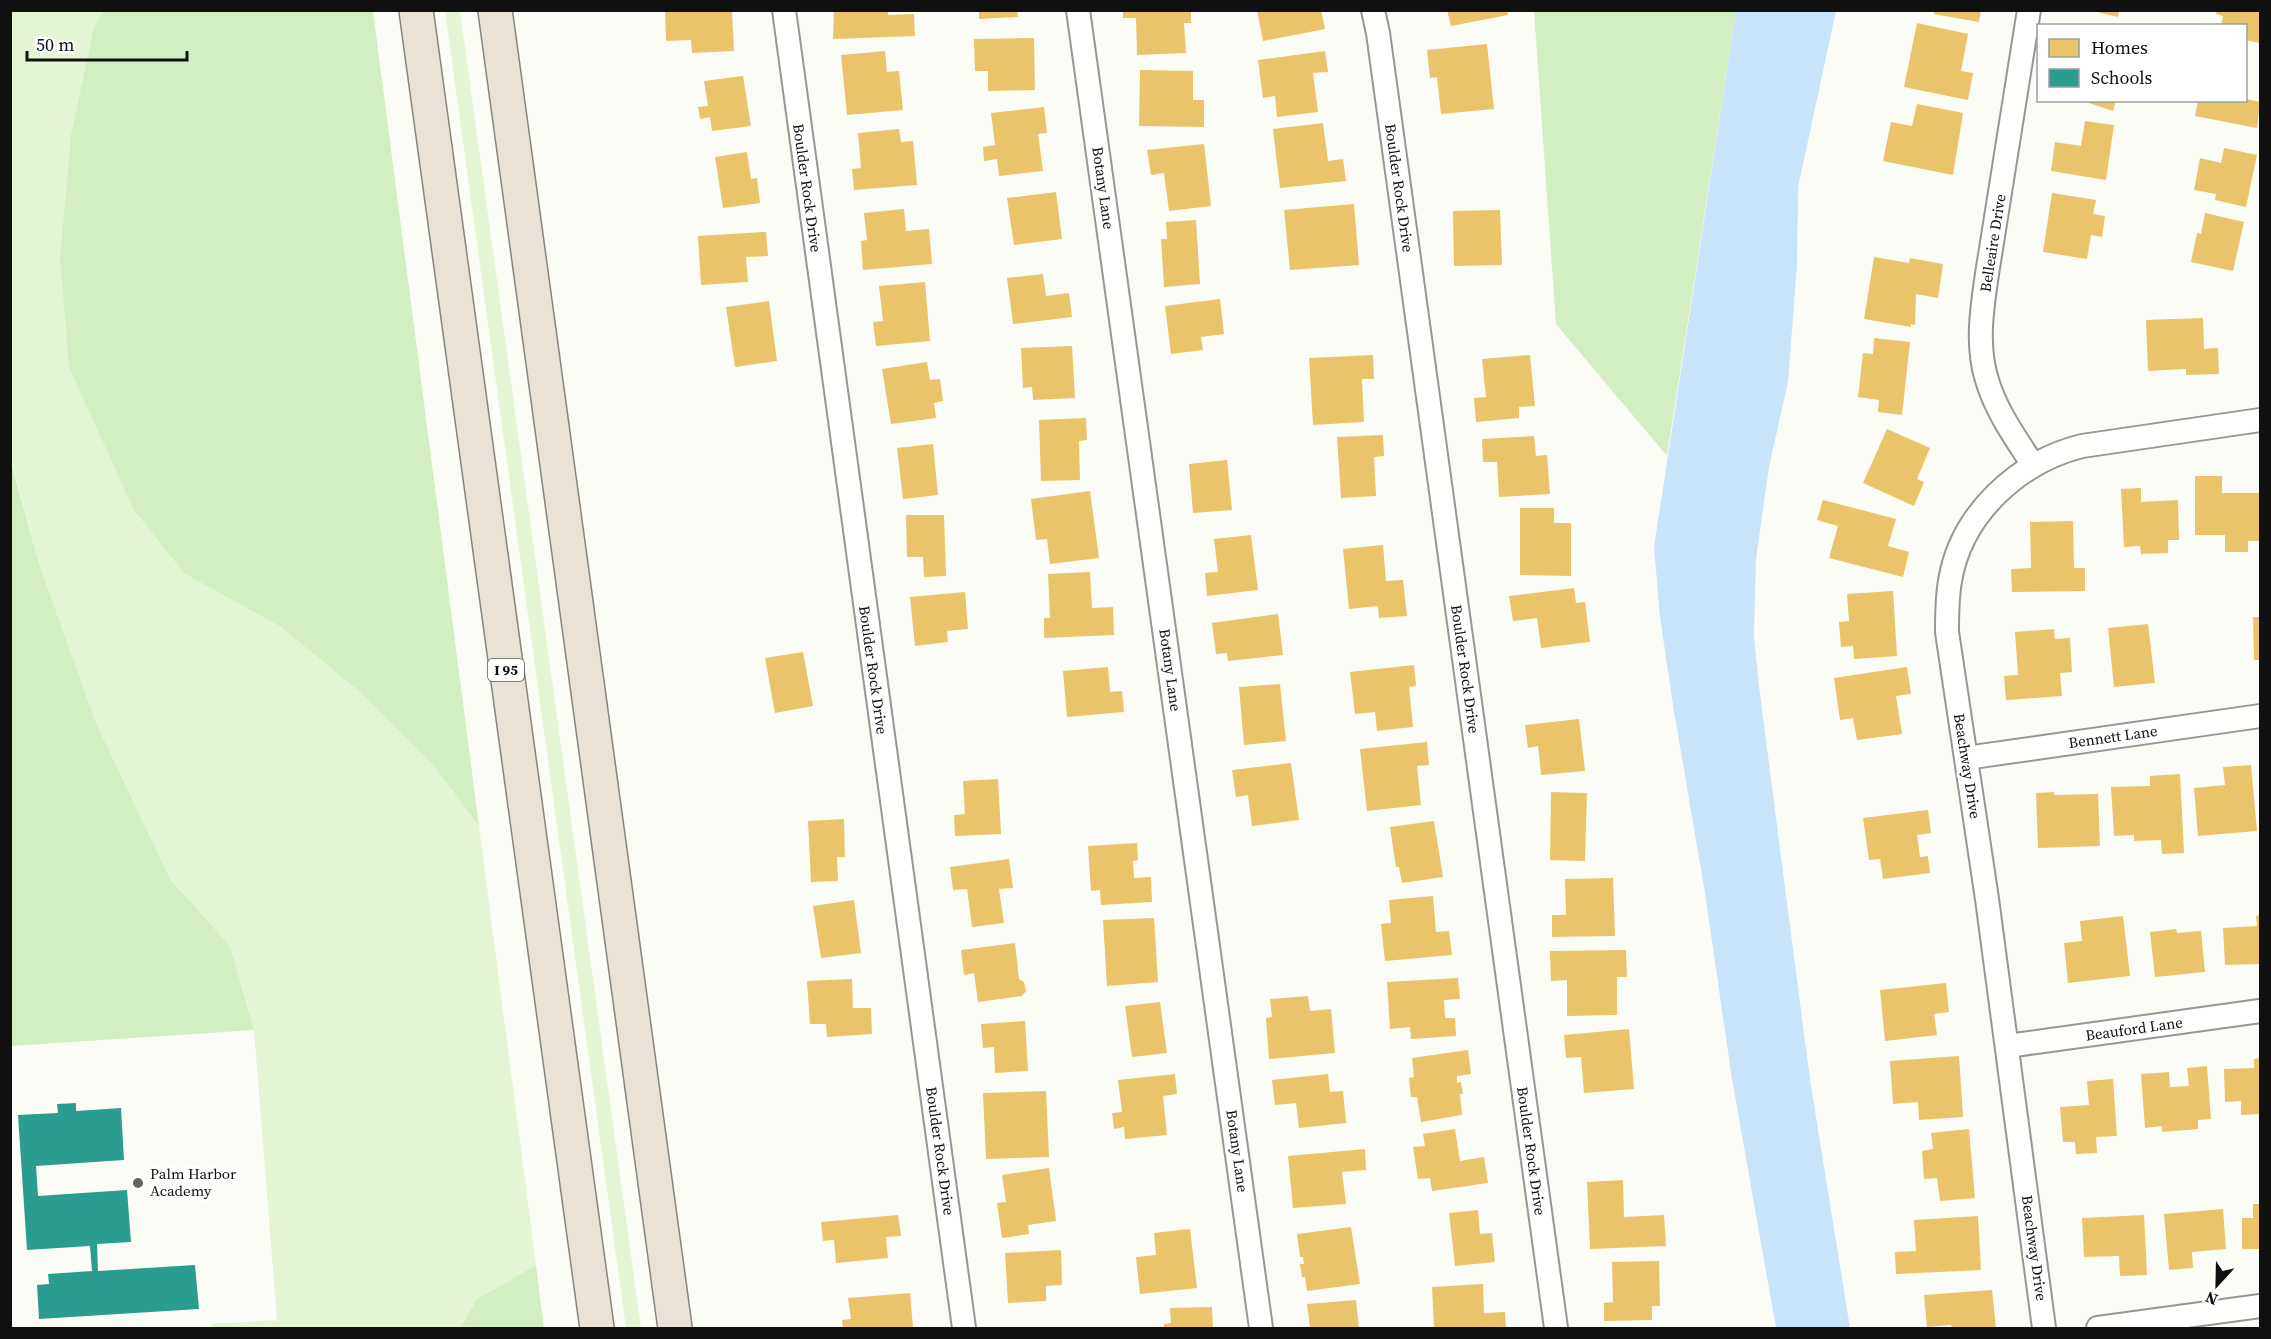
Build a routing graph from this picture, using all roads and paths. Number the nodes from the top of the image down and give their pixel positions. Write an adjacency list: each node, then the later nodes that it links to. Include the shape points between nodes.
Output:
1 (416, 10): 14 (highway, I 95)
2 (495, 10): 15 (highway)
3 (784, 10): 16 (street, Boulder Rock Drive)
4 (1078, 10): 17 (street, Botany Lane)
5 (1373, 10): 18 (street, Boulder Rock Drive)
6 (2029, 10): 8 (street, Belleaire Drive, via 1987,274 1982,343 1984,370 1992,394)
7 (2260, 420): 8 (street, Beachway Drive, via 2082,446)
8 (2032, 465): 10 (street, Beachway Drive, via 2006,484 1980,513 1956,558 1950,580 1947,632)
9 (2260, 716): 10 (street, Bennett Lane)
10 (1966, 758): 12 (street, Beachway Drive)
11 (2260, 1011): 12 (street, Beauford Lane)
12 (2007, 1046): 19 (street, Beachway Drive)
13 (2260, 1306): 20 (street)
14 (597, 1329)
15 (675, 1329)
16 (964, 1329)
17 (1261, 1329)
18 (1556, 1329)
19 (2044, 1329)
20 (2098, 1329)

